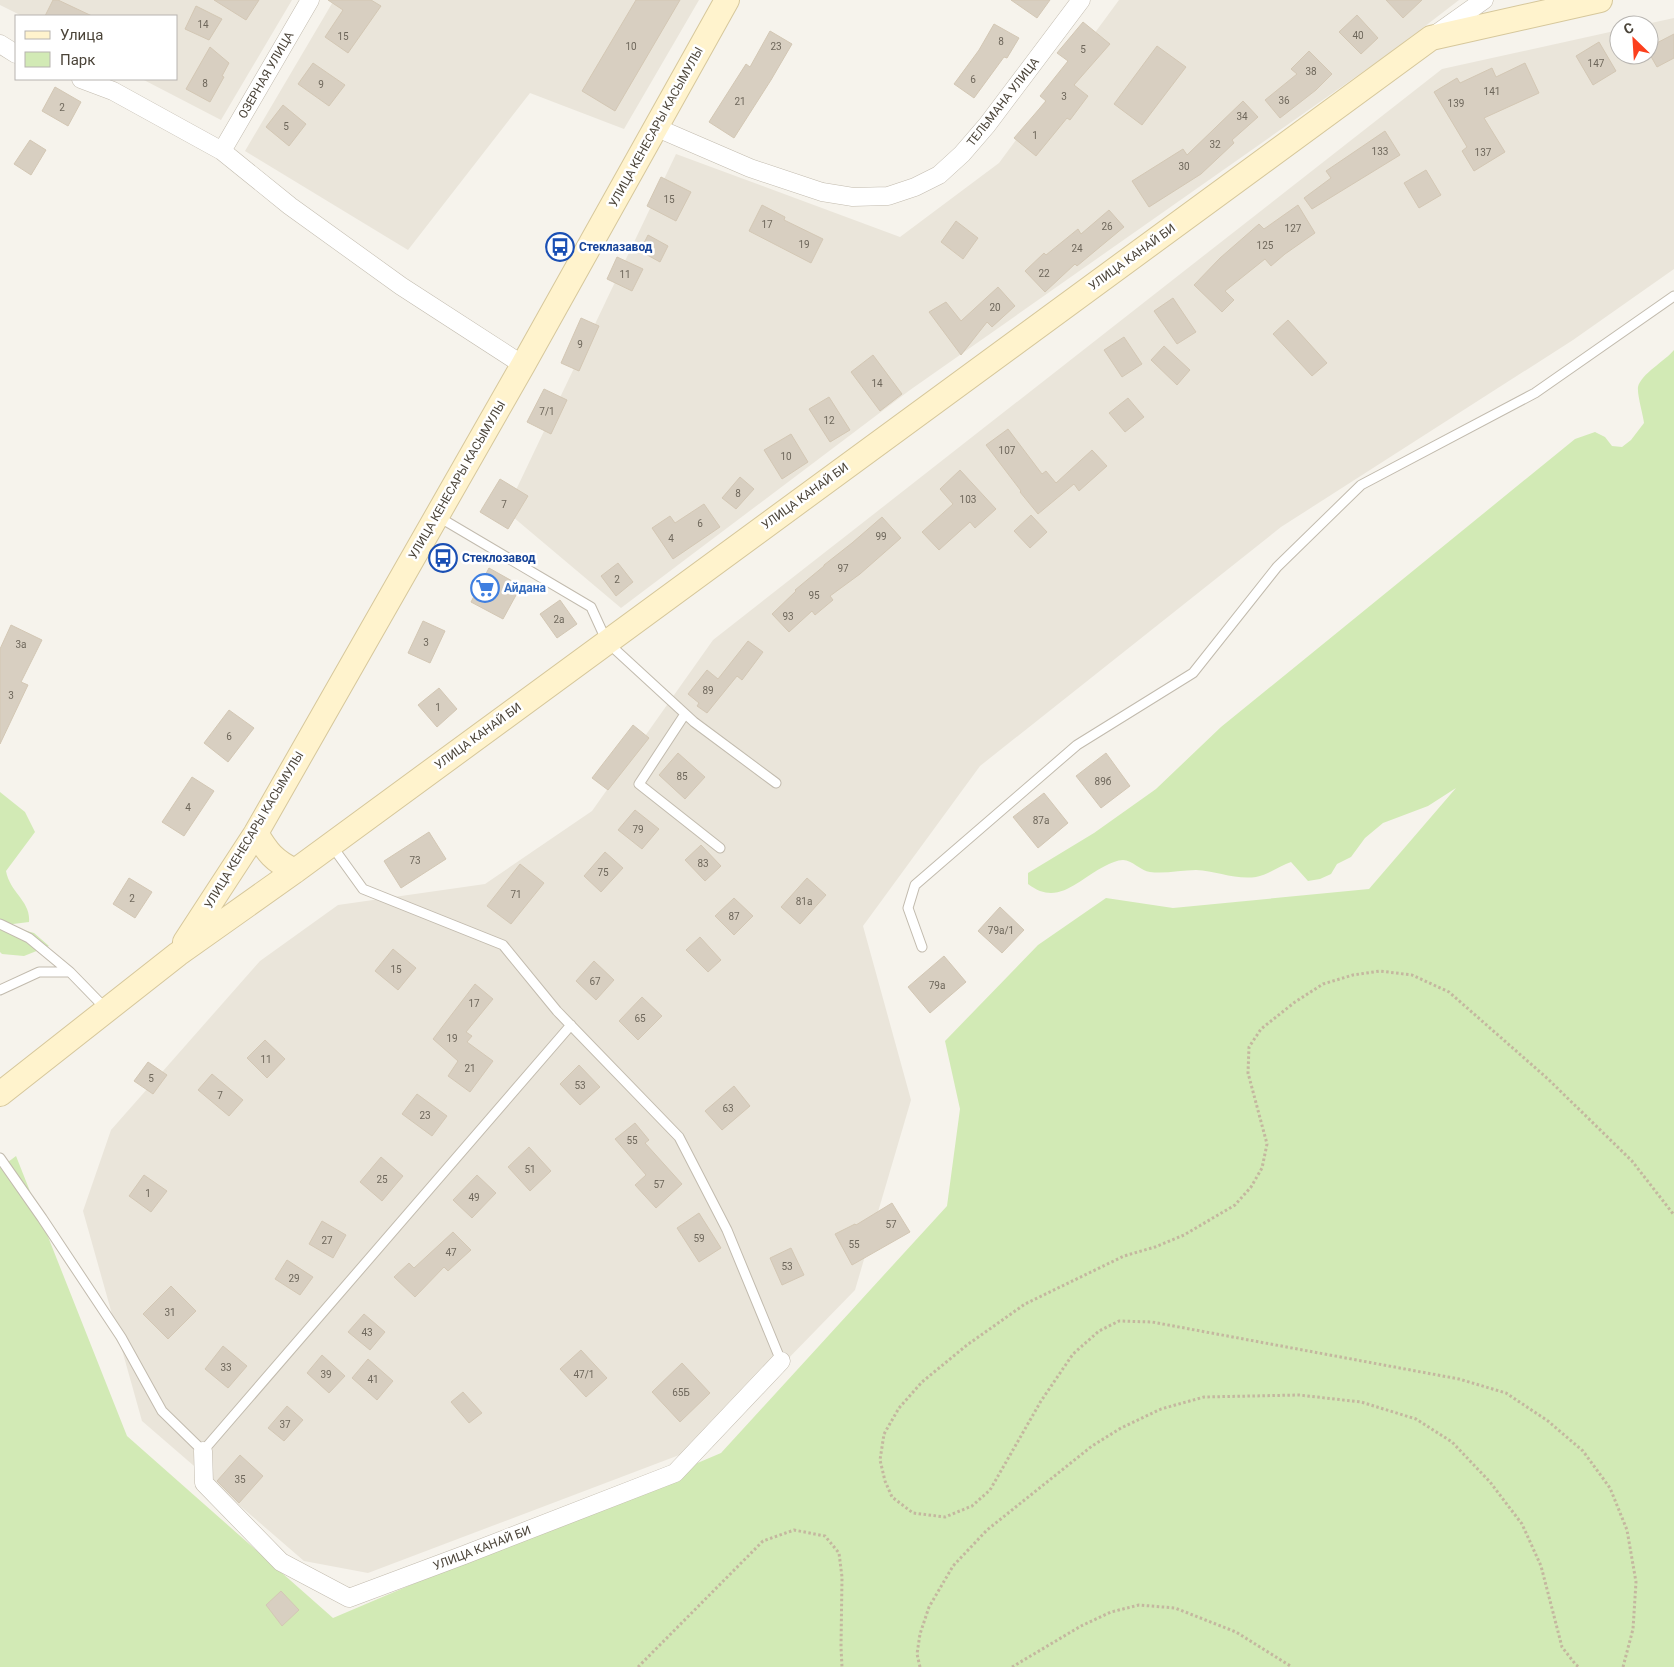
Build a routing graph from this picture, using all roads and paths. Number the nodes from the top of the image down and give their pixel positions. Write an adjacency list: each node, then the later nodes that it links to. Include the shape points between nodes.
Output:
1 (310, 0): 11 (street, ОЗЕРНАЯ УЛИЦА)
2 (727, 0): 10 (main road, УЛИЦА КЕНЕСАРЫ КАСЫМУЛЫ)
3 (1081, 0): 10 (street, ТЕЛЬМАНА УЛИЦА, via 987,126 962,154 939,175 888,196 853,197 822,192 750,168)
4 (1484, 0): 6 (street, УЛИЦА КАНАЙ БИ)
5 (1600, 0): 6 (main road, УЛИЦА КАНАЙ БИ)
6 (1431, 38): 15 (main road, УЛИЦА КАНАЙ БИ)
7 (0, 44): 8 (street)
8 (15, 53)
9 (85, 80): 11 (street, via 113,91)
10 (655, 127): 13 (main road, УЛИЦА КЕНЕСАРЫ КАСЫМУЛЫ)
11 (222, 151): 13 (street, via 290,206 400,286)
12 (1674, 296): 23 (lane, via 1535,393 1361,485 1277,567 1193,673 1077,745 915,885 908,908)
13 (523, 366): 14 (main road, УЛИЦА КЕНЕСАРЫ КАСЫМУЛЫ)
14 (437, 516): 15 (lane, via 591,607); 18 (main road, УЛИЦА КЕНЕСАРЫ КАСЫМУЛЫ)
15 (607, 642): 16 (lane); 19 (main road, УЛИЦА КАНАЙ БИ)
16 (685, 714): 17 (lane); 20 (lane, via 639,784)
17 (776, 783)
18 (256, 833): 21 (main road, via 271,856); 24 (main road, УЛИЦА КЕНЕСАРЫ КАСЫМУЛЫ)
19 (331, 844): 21 (main road, УЛИЦА КАНАЙ БИ); 28 (lane, via 363,889 502,946)
20 (720, 848)
21 (294, 871): 24 (main road, УЛИЦА КАНАЙ БИ)
22 (0, 924): 25 (lane, via 29,938)
23 (922, 947)
24 (178, 954): 27 (main road, УЛИЦА КАНАЙ БИ)
25 (70, 972): 26 (lane, via 39,972); 27 (lane)
26 (0, 990)
27 (107, 1010): 29 (main road, УЛИЦА КАНАЙ БИ)
28 (571, 1025): 32 (lane, via 679,1137 727,1230); 33 (lane)
29 (0, 1094)
30 (0, 1158): 33 (lane, via 121,1338 162,1411)
31 (1674, 1215): 40 (path, via 1632,1161 1548,1079 1449,992 1412,975 1380,971 1323,984 1261,1029 1249,1047 1248,1073 1267,1144 1262,1168 1251,1187 1234,1205 1184,1235 1124,1256 1025,1304 975,1340 922,1382 899,1408 884,1434 880,1460 892,1497 913,1513 945,1517 972,1506 990,1490 1041,1401 1073,1354 1099,1331 1119,1321 1152,1322 1459,1379 1506,1393 1548,1421 1583,1451 1610,1488 1627,1530 1636,1582 1633,1629)
32 (781, 1361): 33 (street, УЛИЦА КАНАЙ БИ, via 675,1473 349,1598 281,1562 204,1484)
33 (203, 1451)
34 (638, 1667): 35 (path, via 763,1541 794,1530 824,1536 839,1553)
35 (842, 1667)
36 (920, 1667): 39 (path, via 917,1654 920,1634 929,1607 953,1566 987,1530 1092,1446 1161,1409 1204,1397 1300,1395 1360,1402 1416,1418 1452,1442 1490,1482 1522,1524 1541,1566 1562,1647)
37 (1012, 1667): 38 (path, via 1081,1626 1111,1612 1140,1605 1175,1608 1236,1632)
38 (1292, 1667)
39 (1579, 1667)
40 (1623, 1667)

